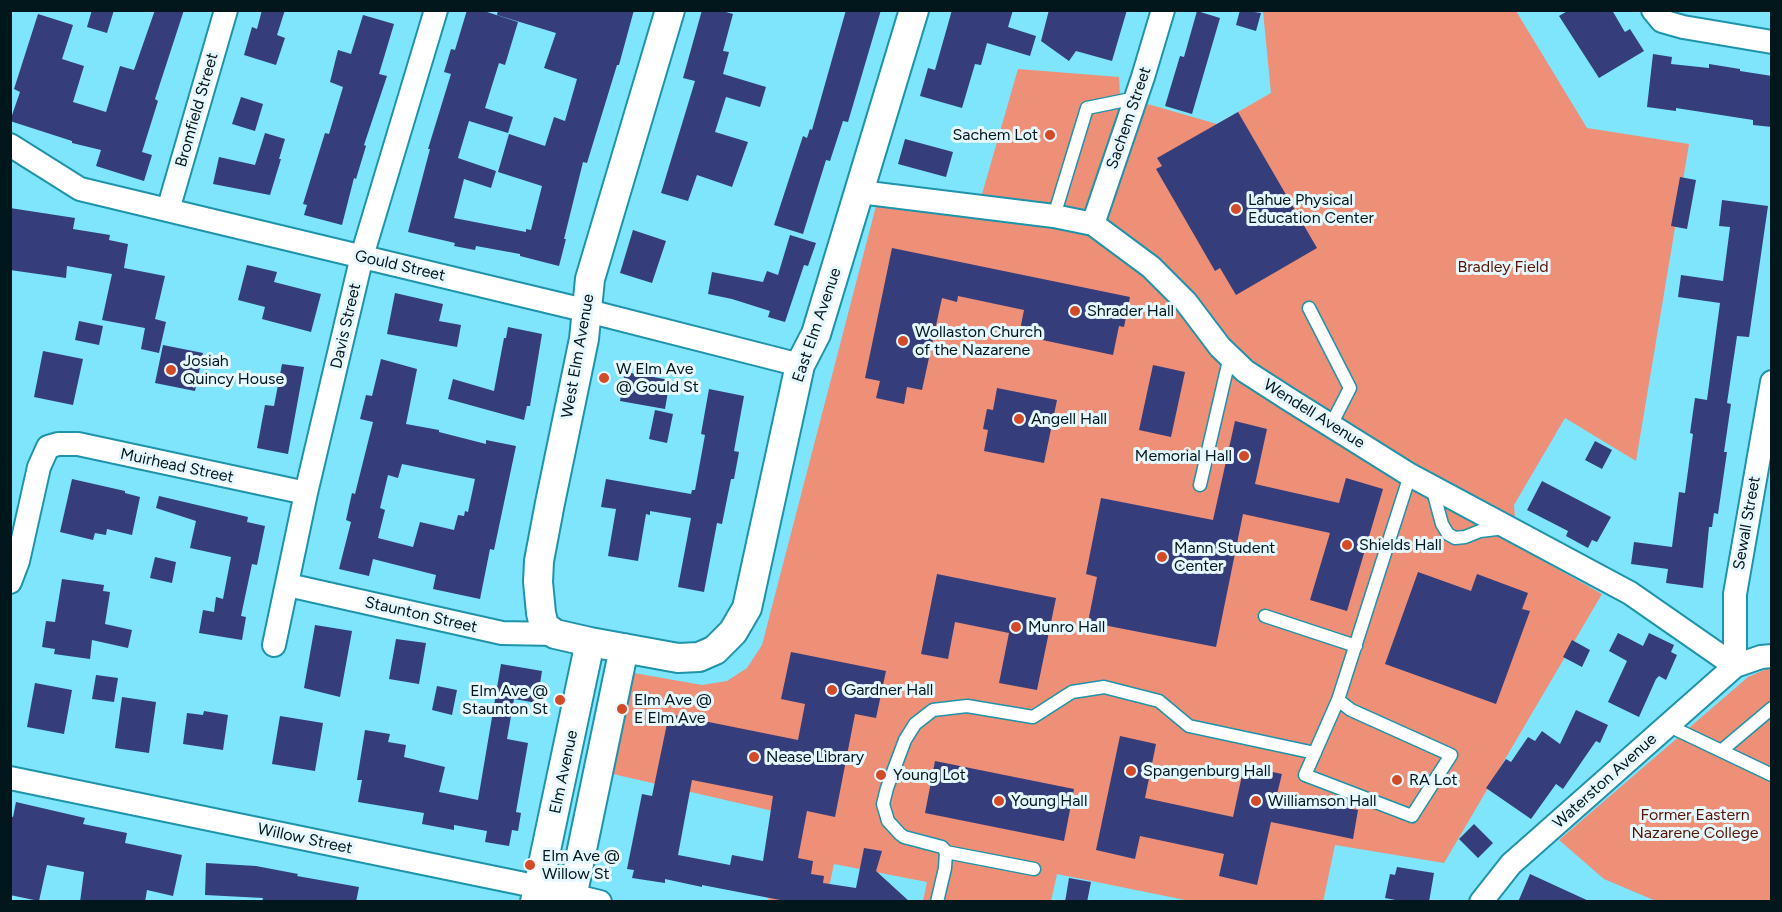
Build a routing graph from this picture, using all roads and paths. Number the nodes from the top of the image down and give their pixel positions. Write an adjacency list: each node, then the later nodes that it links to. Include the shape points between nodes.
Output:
1 (226, 10): 11 (street, Bromfield Street)
2 (436, 10): 14 (street, Davis Street)
3 (670, 10): 16 (street, West Elm Avenue, via 590,279)
4 (914, 10): 10 (street, East Elm Avenue)
5 (1163, 10): 8 (street, Sachem Street)
6 (1653, 10): 7 (street, via 1662,21 1683,27)
7 (1772, 42)
8 (1136, 98): 12 (lane, via 1086,108); 13 (street, Sachem Street)
9 (10, 145): 11 (street, Gould Street, via 80,189)
10 (860, 192): 12 (street, Wendell Avenue); 18 (street, East Elm Avenue, via 816,334)
11 (168, 210): 14 (street, Gould Street)
12 (1054, 216): 13 (street, Wendell Avenue)
13 (1093, 224): 17 (street, Wendell Avenue, via 1151,267 1186,302)
14 (362, 256): 16 (street, Gould Street); 24 (street, Davis Street)
15 (1309, 308): 20 (lane, via 1350,388)
16 (588, 310): 18 (street, Gould Street); 29 (street, West Elm Avenue, via 539,561 541,613 544,626)
17 (1230, 357): 20 (street, Wendell Avenue, via 1245,371); 22 (lane)
18 (800, 365): 33 (street, East Elm Avenue, via 747,608 733,632 715,650 699,657 678,658)
19 (1772, 382): 35 (street, Sewall Street, via 1735,594)
20 (1331, 425): 21 (street, Wendell Avenue)
21 (1410, 475): 23 (street, Wendell Avenue); 32 (lane)
22 (1200, 485)
23 (1431, 486): 25 (street, Wendell Avenue); 25 (lane, via 1442,524 1455,538)
24 (306, 493): 26 (street, Muirhead Street, via 78,444 48,447 39,467); 27 (street, Davis Street)
25 (1508, 527): 35 (street, Wendell Avenue, via 1630,593)
26 (10, 582)
27 (288, 585): 29 (street, Staunton Street, via 502,633); 31 (street, Davis Street)
28 (1265, 616): 32 (lane)
29 (555, 634): 30 (street)
30 (590, 642): 33 (street); 45 (street, Elm Avenue)
31 (274, 645)
32 (1356, 646): 36 (lane)
33 (624, 648): 46 (street, Elm Avenue)
34 (1772, 656): 35 (street)
35 (1735, 666): 38 (street, Waterston Avenue)
36 (1338, 700): 40 (lane); 40 (lane, via 1451,755 1412,816 1305,775)
37 (1772, 708): 39 (lane)
38 (1667, 725): 39 (lane); 49 (street, Waterston Avenue, via 1511,864)
39 (1722, 751): 41 (lane)
40 (1315, 753): 43 (lane, via 1189,726 1159,701 1104,687 1072,692 1034,717 967,706 933,710 915,724 906,740 883,804 888,821 900,834 942,847)
41 (1772, 775)
42 (10, 778): 45 (street, Willow Street)
43 (946, 852): 44 (lane); 48 (lane)
44 (1034, 869)
45 (537, 894): 46 (street, Willow Street)
46 (572, 898): 47 (street, Willow Street)
47 (600, 902)
48 (938, 902)
49 (1481, 902)

